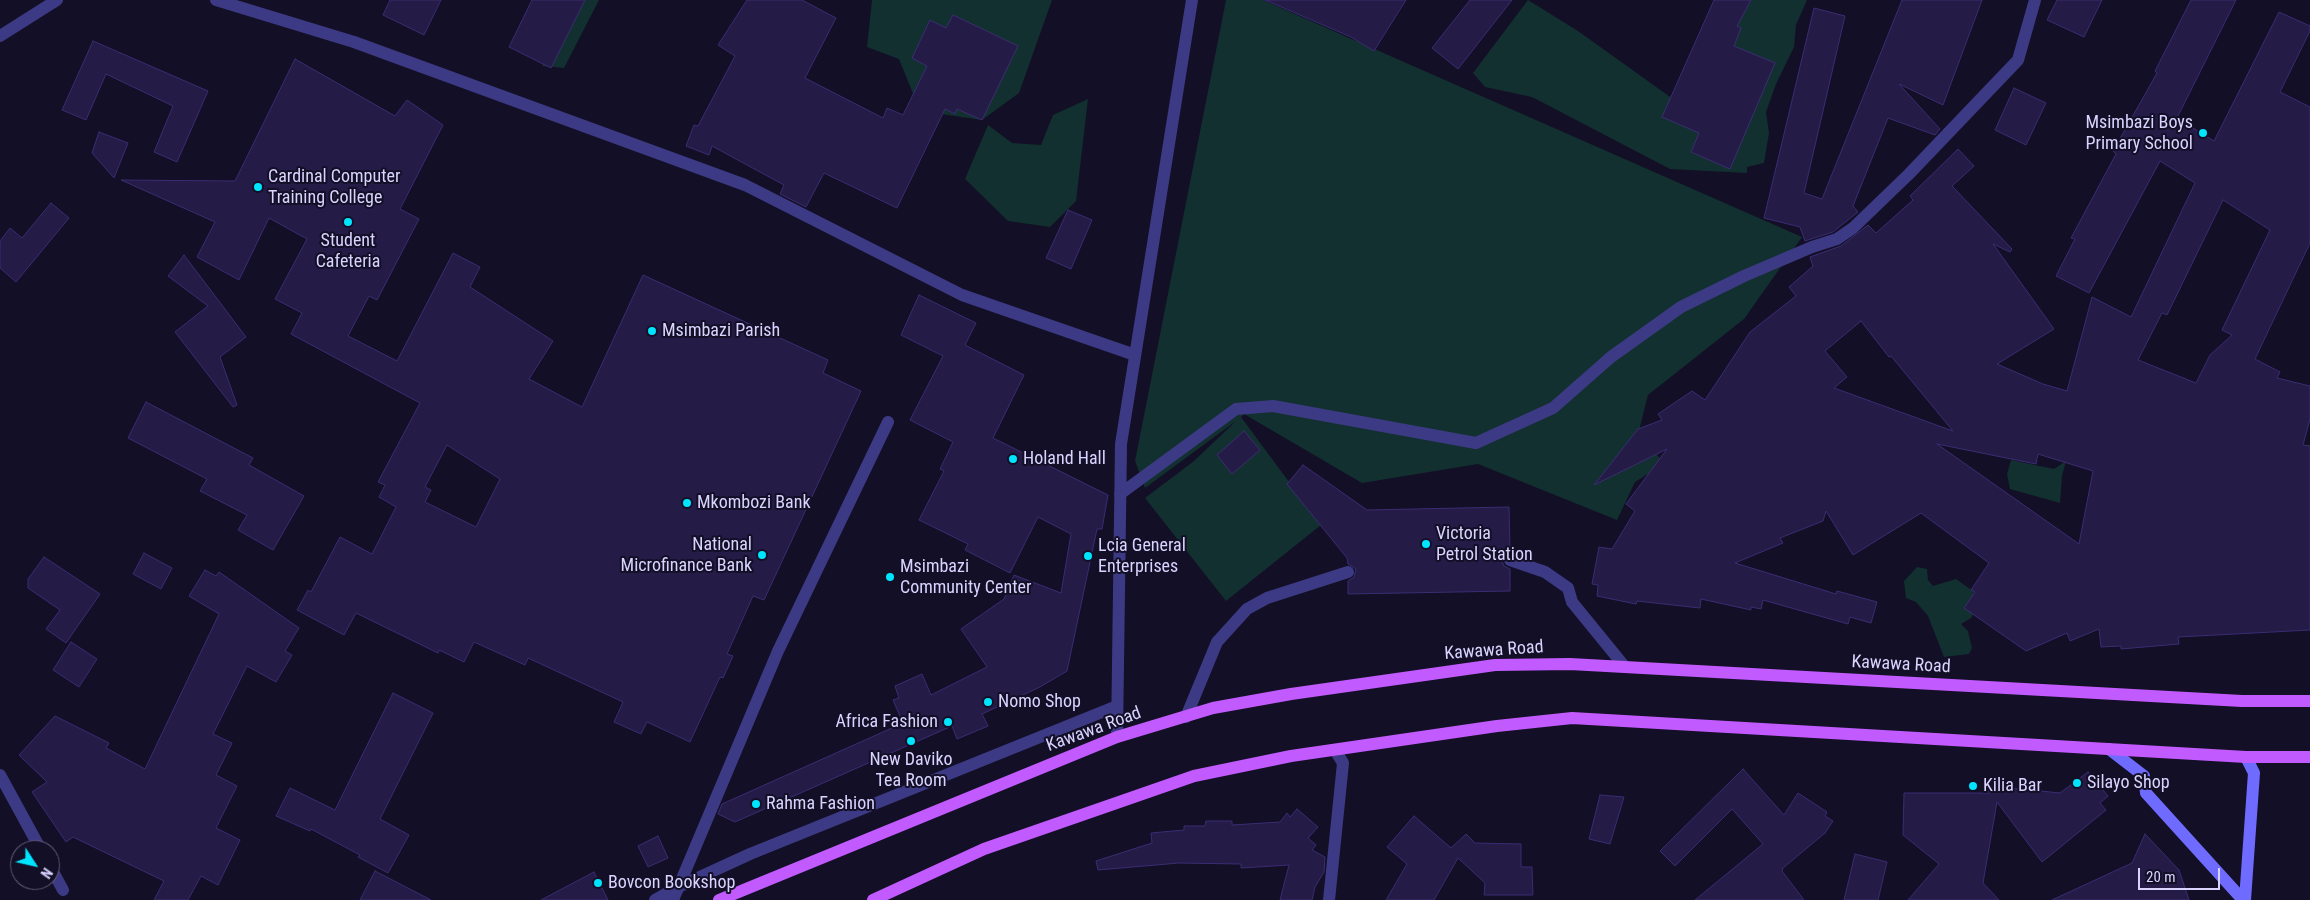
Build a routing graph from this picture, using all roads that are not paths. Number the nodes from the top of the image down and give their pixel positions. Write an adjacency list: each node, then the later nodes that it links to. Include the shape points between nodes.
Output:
1 (57, 0): 5 (street)
2 (216, 0): 6 (street, via 354,42 745,186 962,295)
3 (1192, 0): 6 (street)
4 (2035, 0): 8 (street, via 2018,60 1853,228 1837,239 1744,276 1681,307 1611,357 1553,408 1476,442 1273,406 1236,409)
5 (0, 36)
6 (1135, 355): 8 (street, via 1121,444)
7 (888, 422): 24 (street, via 778,651)
8 (1120, 494): 13 (street)
9 (1510, 560): 11 (street, via 1545,572 1568,588 1572,602)
10 (1348, 572): 14 (street, via 1267,598 1247,609 1217,642)
11 (1625, 667): 12 (main road, Kawawa Road, via 2242,701); 14 (main road, Kawawa Road, via 1495,665 1291,694 1214,708)
12 (2310, 701)
13 (1117, 706): 15 (street); 24 (street, via 750,854)
14 (1186, 717): 15 (main road, Kawawa Road)
15 (1117, 737): 26 (main road, Kawawa Road)
16 (2109, 749): 17 (main road, via 1572,718); 18 (main road); 29 (street, via 2144,776 2146,793)
17 (1335, 750): 27 (main road, via 1194,776 984,849); 28 (street, via 1343,764)
18 (2246, 757): 19 (main road); 29 (street, via 2254,773)
19 (2310, 757)
20 (0, 775): 21 (street)
21 (36, 840)
22 (60, 884): 23 (street)
23 (63, 890)
24 (674, 894): 25 (street)
25 (655, 900)
26 (719, 900)
27 (873, 900)
28 (1330, 900)
29 (2244, 900)

